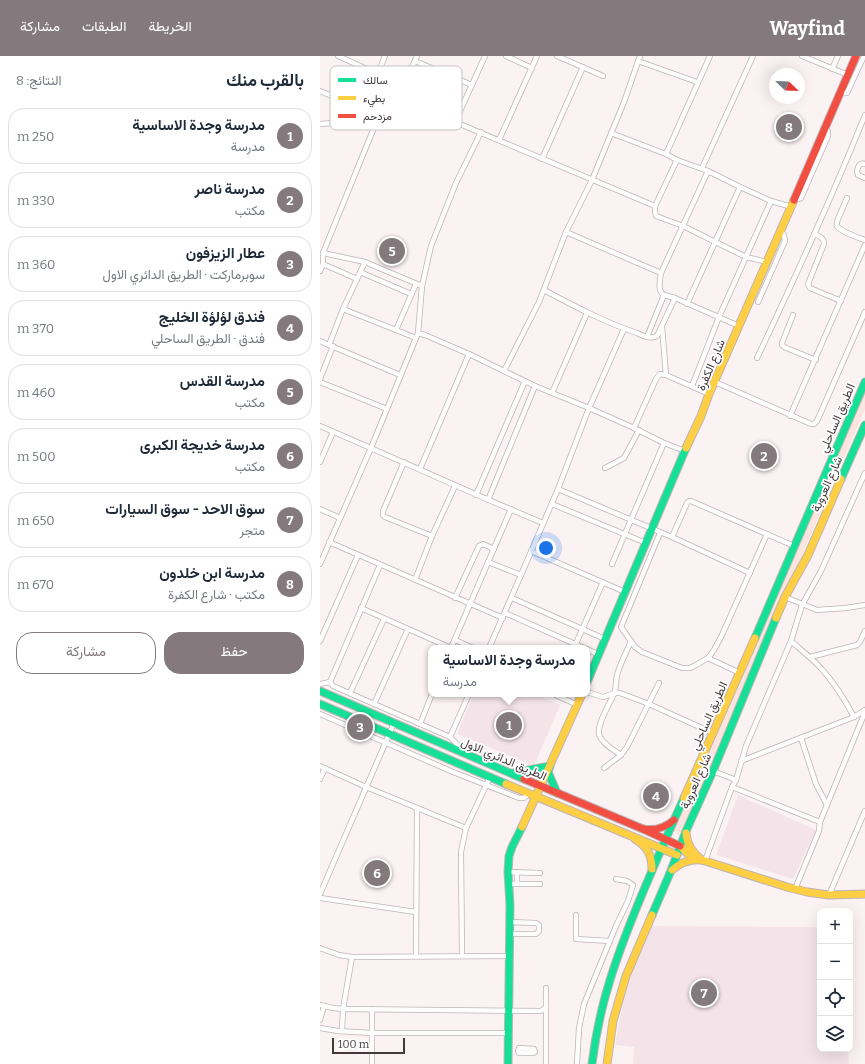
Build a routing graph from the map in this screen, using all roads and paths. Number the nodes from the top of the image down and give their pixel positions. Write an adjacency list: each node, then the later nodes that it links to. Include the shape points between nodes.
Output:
1 (338, 56): 15 (street)
2 (385, 56): 16 (street)
3 (485, 56): 25 (street)
4 (506, 56): 19 (street)
5 (537, 56): 19 (street)
6 (557, 56): 18 (street)
7 (710, 56): 24 (street)
8 (753, 56): 42 (street)
9 (802, 56): 20 (street)
10 (838, 56): 20 (street)
11 (856, 56): 21 (main road, شارع الكفرة)
12 (864, 56): 27 (street, via 847,93)
13 (416, 58): 17 (street)
14 (639, 58): 24 (street); 36 (street)
15 (360, 66)
16 (381, 66)
17 (433, 66)
18 (583, 67): 22 (street); 39 (street)
19 (532, 68): 37 (street)
20 (832, 69): 21 (street)
21 (848, 75): 27 (main road, شارع الكفرة)
22 (603, 76)
23 (462, 80): 25 (street)
24 (697, 82): 38 (street)
25 (472, 85): 29 (street)
26 (320, 91): 28 (street)
27 (841, 91): 50 (main road, شارع الكفرة)
28 (330, 95)
29 (462, 106)
30 (865, 115): 54 (street)
31 (330, 123): 32 (street)
32 (320, 124)
33 (462, 125): 35 (street)
34 (373, 130): 58 (street)
35 (481, 132): 37 (street); 68 (street, via 436,232)
36 (611, 133): 38 (street); 45 (street)
37 (500, 140): 39 (street)
38 (666, 154): 40 (street)
39 (542, 159): 45 (street)
40 (677, 160): 42 (street); 49 (street)
41 (865, 164): 44 (street, via 859,165 857,173)
42 (702, 168): 43 (street)
43 (708, 171): 46 (street); 51 (street)
44 (865, 178)
45 (592, 180): 49 (street); 53 (street)
46 (740, 187): 48 (street); 56 (street)
47 (847, 198): 55 (street, via 837,226)
48 (771, 201): 50 (street); 59 (street)
49 (655, 206): 51 (street, via 656,216)
50 (792, 207): 52 (main road, شارع الكفرة)
51 (683, 226): 56 (street); 65 (street)
52 (781, 231): 61 (main road, شارع الكفرة); 74 (street, via 785,241)
53 (566, 232): 65 (street); 69 (street)
54 (814, 234): 73 (street, via 822,238 824,244 808,286); 90 (street)
55 (865, 240)
56 (716, 242): 59 (street); 75 (street)
57 (865, 245): 73 (street)
58 (322, 256): 60 (street); 62 (street)
59 (746, 257): 61 (street); 80 (street)
60 (365, 262): 64 (street); 67 (street)
61 (767, 262): 81 (main road, شارع الكفرة)
62 (322, 264): 63 (street); 66 (street)
63 (320, 271)
64 (360, 272): 66 (street); 70 (street)
65 (661, 273): 71 (street, via 660,289)
66 (357, 279): 76 (street)
67 (416, 284): 68 (street); 70 (street)
68 (422, 286): 85 (street)
69 (544, 290): 78 (street); 92 (street)
70 (411, 294): 84 (street)
71 (664, 295): 72 (street); 86 (street)
72 (675, 298): 75 (street); 82 (street)
73 (841, 301): 91 (street)
74 (758, 302)
75 (687, 304): 80 (street)
76 (343, 309): 84 (street); 88 (street)
77 (865, 312): 106 (street, via 817,421 811,424)
78 (587, 313): 83 (street); 102 (street)
79 (793, 315): 91 (street, via 782,345)
80 (719, 317): 81 (street); 101 (street)
81 (740, 326): 98 (main road, شارع الكفرة)
82 (662, 327): 86 (street, via 655,337); 94 (street)
83 (624, 329): 86 (street); 104 (street)
84 (396, 330): 85 (street)
85 (417, 336): 89 (street, via 425,335); 93 (street)
86 (647, 337)
87 (320, 341): 88 (street)
88 (331, 345): 93 (street); 95 (street)
89 (468, 354): 92 (street); 118 (street)
90 (757, 358)
91 (816, 360): 106 (street)
92 (504, 371): 96 (street)
93 (400, 375): 105 (street)
94 (666, 375): 101 (street); 109 (street, via 658,376)
95 (320, 379)
96 (525, 381): 100 (street); 124 (street)
97 (320, 382): 105 (street)
98 (715, 382): 103 (main road, شارع الكفرة); 106 (street)
99 (865, 382): 140 (main road, الطريق الساحلي)
100 (536, 386): 102 (street); 125 (street)
101 (692, 386): 103 (street)
102 (552, 393): 104 (street)
103 (709, 394): 114 (main road, شارع الكفرة)
104 (589, 408): 109 (street); 122 (street)
105 (387, 409): 113 (street)
106 (790, 416)
107 (865, 425): 155 (main road, شارع العروبة, via 808,555)
108 (320, 426): 111 (street)
109 (634, 428): 110 (street)
110 (639, 430): 112 (street); 117 (street, via 624,458)
111 (333, 432): 113 (street); 115 (street)
112 (664, 443): 114 (street); 130 (street)
113 (371, 448): 116 (street); 129 (street)
114 (685, 451): 132 (main road, شارع الكفرة)
115 (320, 462)
116 (404, 462): 118 (street); 136 (street, via 383,515)
117 (605, 468)
118 (420, 469): 120 (street)
119 (865, 473): 121 (street)
120 (455, 486): 124 (street); 136 (street)
121 (859, 488): 123 (street); 157 (street, via 821,571)
122 (558, 489): 126 (street); 130 (street)
123 (865, 490)
124 (476, 495): 125 (street)
125 (488, 500): 128 (street)
126 (552, 504): 131 (street); 134 (street)
127 (320, 508): 129 (street)
128 (511, 509): 131 (street); 141 (street)
129 (340, 518): 138 (street)
130 (630, 520): 132 (street); 134 (street)
131 (543, 522): 142 (street)
132 (652, 528): 133 (street); 139 (main road, شارع الكفرة)
133 (660, 533): 137 (street); 163 (street)
134 (625, 534): 139 (street); 146 (street)
135 (766, 534): 137 (street, via 689,501); 140 (street); 148 (street)
136 (432, 536): 150 (street)
137 (672, 537): 148 (street)
138 (329, 542): 143 (street); 145 (street)
139 (646, 543): 152 (main road, شارع الكفرة)
140 (794, 546): 182 (main road, الطريق الساحلي)
141 (494, 549): 144 (street); 153 (street, via 481,544 479,546)
142 (531, 551): 149 (street); 151 (street)
143 (358, 555): 147 (street); 169 (street)
144 (488, 562): 149 (street); 156 (street)
145 (320, 564)
146 (612, 564)
147 (380, 565): 150 (street); 159 (street)
148 (750, 573): 181 (street, via 722,635)
149 (522, 575): 154 (street)
150 (415, 580): 153 (street)
151 (603, 582): 152 (street); 165 (street)
152 (625, 592): 162 (main road, شارع الكفرة)
153 (455, 598): 156 (street)
154 (512, 598): 160 (street); 165 (street)
155 (785, 598): 157 (street); 215 (main road, شارع العروبة)
156 (471, 604): 160 (street); 168 (street)
157 (802, 605): 158 (street, via 822,610); 171 (street)
158 (865, 605)
159 (361, 608): 161 (street); 184 (street)
160 (504, 615): 175 (street); 176 (street)
161 (384, 618): 164 (street); 190 (street)
162 (612, 622): 163 (street); 167 (main road, شارع الكفرة)
163 (621, 627): 170 (street)
164 (408, 629): 172 (street); 196 (street)
165 (582, 630): 167 (street); 177 (street)
166 (865, 631): 180 (street, via 857,645)
167 (605, 639): 179 (main road, شارع الكفرة)
168 (455, 640): 173 (street); 174 (street)
169 (320, 641)
170 (631, 641): 181 (street, via 642,652 682,668 690,668); 189 (street, via 617,674)
171 (790, 641): 180 (street); 211 (street)
172 (444, 645)
173 (452, 645)
174 (466, 645)
175 (490, 645)
176 (573, 645)
177 (575, 645)
178 (590, 650): 179 (street)
179 (599, 655): 183 (main road, شارع الكفرة)
180 (810, 657): 201 (street, via 844,698)
181 (708, 658): 182 (street)
182 (740, 672): 204 (main road, الطريق الساحلي)
183 (590, 675)
184 (330, 682): 186 (street); 190 (street)
185 (659, 683): 197 (street)
186 (320, 684)
187 (320, 691): 202 (main road, الطريق الدائري الاول)
188 (590, 693): 189 (street, via 603,697)
189 (615, 693): 197 (street); 210 (street, via 603,716 598,735)
190 (350, 694): 196 (street)
191 (431, 697): 203 (street)
192 (468, 697): 206 (street)
193 (561, 697): 198 (street)
194 (581, 697): 198 (main road)
195 (320, 704): 205 (main road, الطريق الدائري الاول)
196 (374, 704): 203 (street)
197 (649, 704): 204 (street); 210 (street)
198 (578, 705): 212 (main road)
199 (865, 711): 201 (street); 227 (street)
200 (320, 714): 208 (street)
201 (854, 717): 207 (street)
202 (394, 723): 205 (street); 209 (main road, الطريق الدائري الاول)
203 (420, 724): 206 (street)
204 (713, 733): 230 (main road, الطريق الساحلي)
205 (389, 734): 208 (street); 217 (main road, الطريق الدائري الاول)
206 (450, 738): 209 (street)
207 (801, 738): 211 (street); 227 (street, via 816,784)
208 (385, 743): 220 (street); 222 (street)
209 (466, 754): 216 (main road, الطريق الدائري الاول)
210 (621, 755): 214 (street)
211 (741, 761): 219 (street)
212 (550, 766): 216 (main road); 221 (main road); 224 (main road, via 548,772)
213 (322, 767): 218 (street); 222 (street)
214 (604, 768)
215 (713, 771): 219 (street); 234 (main road, شارع العروبة)
216 (510, 774): 221 (main road, الطريق الدائري الاول)
217 (490, 777): 220 (street); 225 (main road, الطريق الدائري الاول)
218 (320, 779)
219 (736, 780): 223 (street)
220 (486, 785): 225 (street, via 519,798); 232 (street)
221 (541, 786): 224 (main road, الطريق الدائري الاول); 226 (main road)
222 (366, 787): 228 (street); 252 (street)
223 (732, 787): 231 (street); 241 (street)
224 (557, 793): 233 (main road, الطريق الدائري الاول)
225 (529, 794): 226 (main road, الطريق الدائري الاول)
226 (536, 797): 235 (main road, الطريق الدائري الاول); 242 (main road, via 512,847)
227 (827, 805): 231 (street)
228 (417, 808): 232 (street); 256 (street)
229 (865, 811): 254 (street)
230 (675, 819): 233 (main road, via 660,829); 236 (main road, الطريق الساحلي)
231 (820, 822): 251 (street, via 819,831)
232 (466, 828): 263 (street, via 461,852)
233 (643, 829): 236 (main road, الطريق الدائري الاول)
234 (686, 830): 237 (main road, شارع العروبة); 241 (main road, via 689,848 697,857)
235 (635, 839): 238 (main road, الطريق الدائري الاول); 244 (main road, via 644,845 650,855)
236 (666, 840): 237 (main road, الطريق الدائري الاول); 238 (main road, الطريق الساحلي)
237 (680, 846): 239 (main road); 240 (main road, شارع العروبة)
238 (662, 849): 240 (main road, الطريق الدائري الاول); 244 (main road, الطريق الساحلي)
239 (688, 854): 240 (main road); 241 (main road)
240 (677, 855): 246 (main road, شارع العروبة)
241 (704, 860): 246 (main road, via 686,861 677,865); 251 (main road)
242 (508, 872): 243 (street); 248 (main road)
243 (516, 872): 245 (street); 249 (street)
244 (651, 872): 266 (main road, الطريق الساحلي)
245 (540, 873)
246 (670, 873): 267 (main road, شارع العروبة)
247 (616, 879): 260 (street, via 630,882 633,887)
248 (509, 884): 249 (street); 258 (main road)
249 (517, 884): 250 (street)
250 (540, 884)
251 (795, 889): 254 (main road)
252 (320, 894)
253 (865, 894): 254 (main road)
254 (829, 895)
255 (320, 898): 256 (street)
256 (416, 912): 262 (street)
257 (576, 915): 260 (street, via 576,939)
258 (509, 922): 259 (main road); 259 (street, via 536,923 539,930 536,934)
259 (509, 934): 264 (main road)
260 (610, 941): 286 (street, via 584,1004 579,1028)
261 (320, 948): 265 (street)
262 (416, 956): 263 (street); 265 (street)
263 (462, 956): 264 (street)
264 (509, 956): 275 (main road)
265 (352, 957): 273 (street)
266 (615, 962): 267 (main road, via 621,969); 269 (main road, الطريق الساحلي)
267 (629, 968): 270 (main road, شارع العروبة)
268 (546, 988): 272 (street)
269 (606, 988): 270 (main road); 287 (main road, الطريق الساحلي)
270 (621, 993): 288 (main road, شارع العروبة, via 612,1027)
271 (322, 1006): 273 (street); 276 (street)
272 (546, 1007): 275 (street, via 541,1011); 285 (street)
273 (343, 1009): 274 (street); 278 (street)
274 (372, 1010): 275 (street); 279 (street)
275 (509, 1010): 280 (main road)
276 (320, 1020)
277 (320, 1028): 278 (street)
278 (342, 1031): 279 (street)
279 (371, 1033): 280 (street); 283 (street)
280 (509, 1033): 281 (main road)
281 (508, 1051): 282 (street); 284 (main road)
282 (518, 1051)
283 (372, 1064)
284 (508, 1064)
285 (546, 1064)
286 (577, 1064)
287 (592, 1064)
288 (607, 1064)

